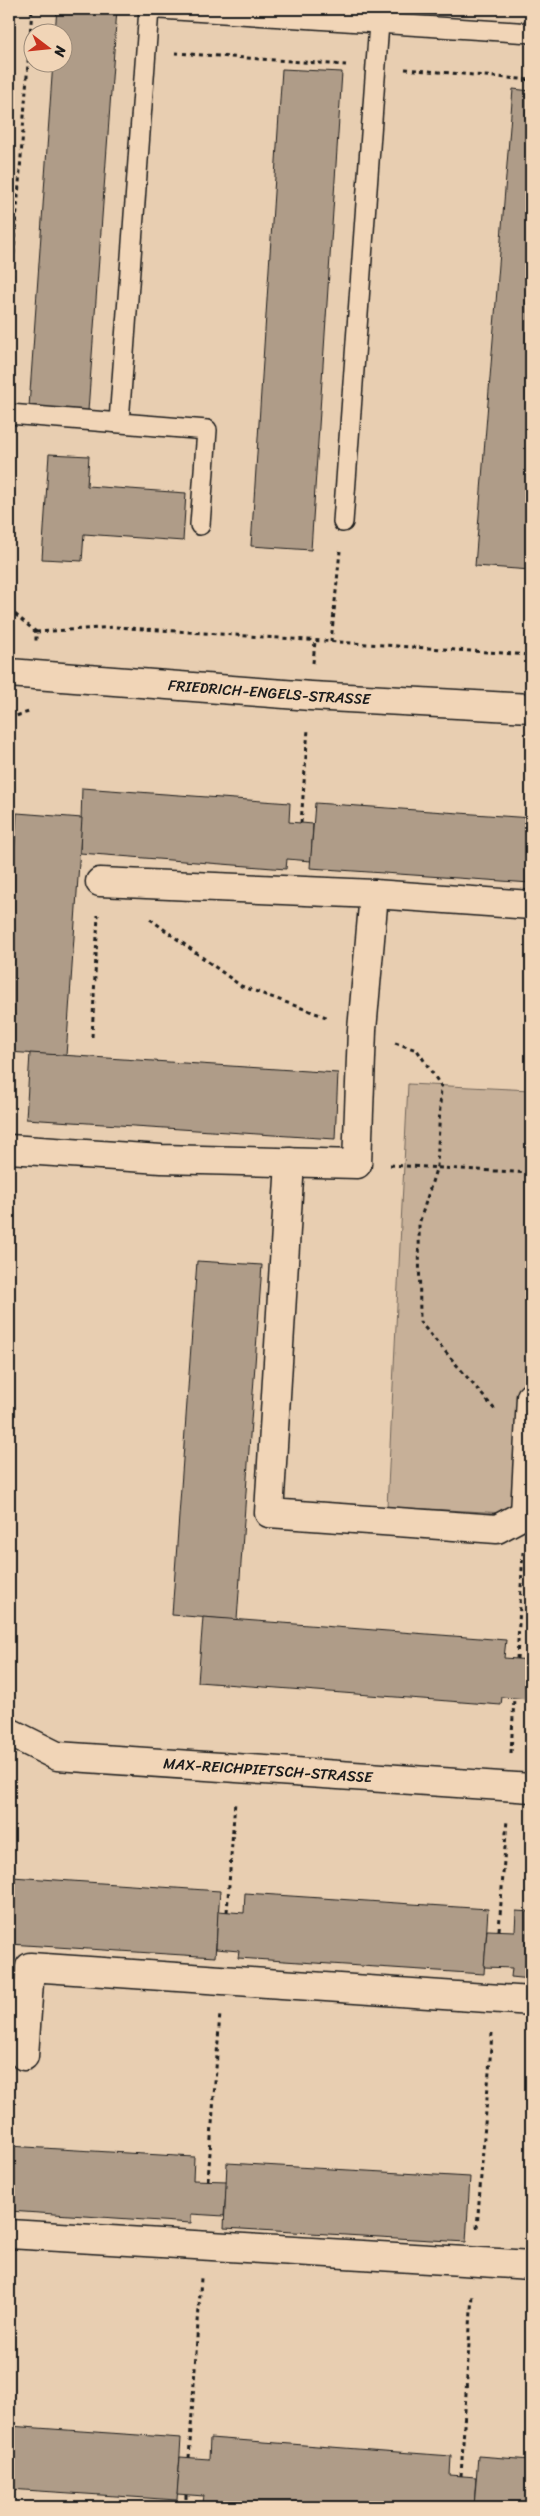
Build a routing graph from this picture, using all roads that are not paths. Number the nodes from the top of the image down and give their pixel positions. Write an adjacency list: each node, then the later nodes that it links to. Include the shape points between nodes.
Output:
1 (149, 9): 6 (lane)
2 (160, 9): 3 (lane)
3 (379, 23): 4 (lane); 7 (lane)
4 (531, 33)
5 (9, 414): 6 (lane)
6 (119, 422): 8 (lane, via 207,430)
7 (343, 522)
8 (200, 525)
9 (9, 672): 10 (street, FRIEDRICH-ENGELS-STRASSE, via 311,696)
10 (531, 708)
11 (100, 882): 12 (street)
12 (374, 894): 13 (street); 15 (street, via 362,1030 357,1164)
13 (531, 905)
14 (9, 1148): 15 (street, via 161,1159)
15 (290, 1162): 16 (street, via 269,1513 497,1529 525,1514)
16 (531, 1397)
17 (9, 1732): 18 (street, MAX-REICHPIETSCH-STRASSE, via 57,1756)
18 (531, 1788)
19 (531, 2000): 20 (street, via 30,1966)
20 (24, 2056)
21 (9, 2234): 22 (street)
22 (531, 2265)

